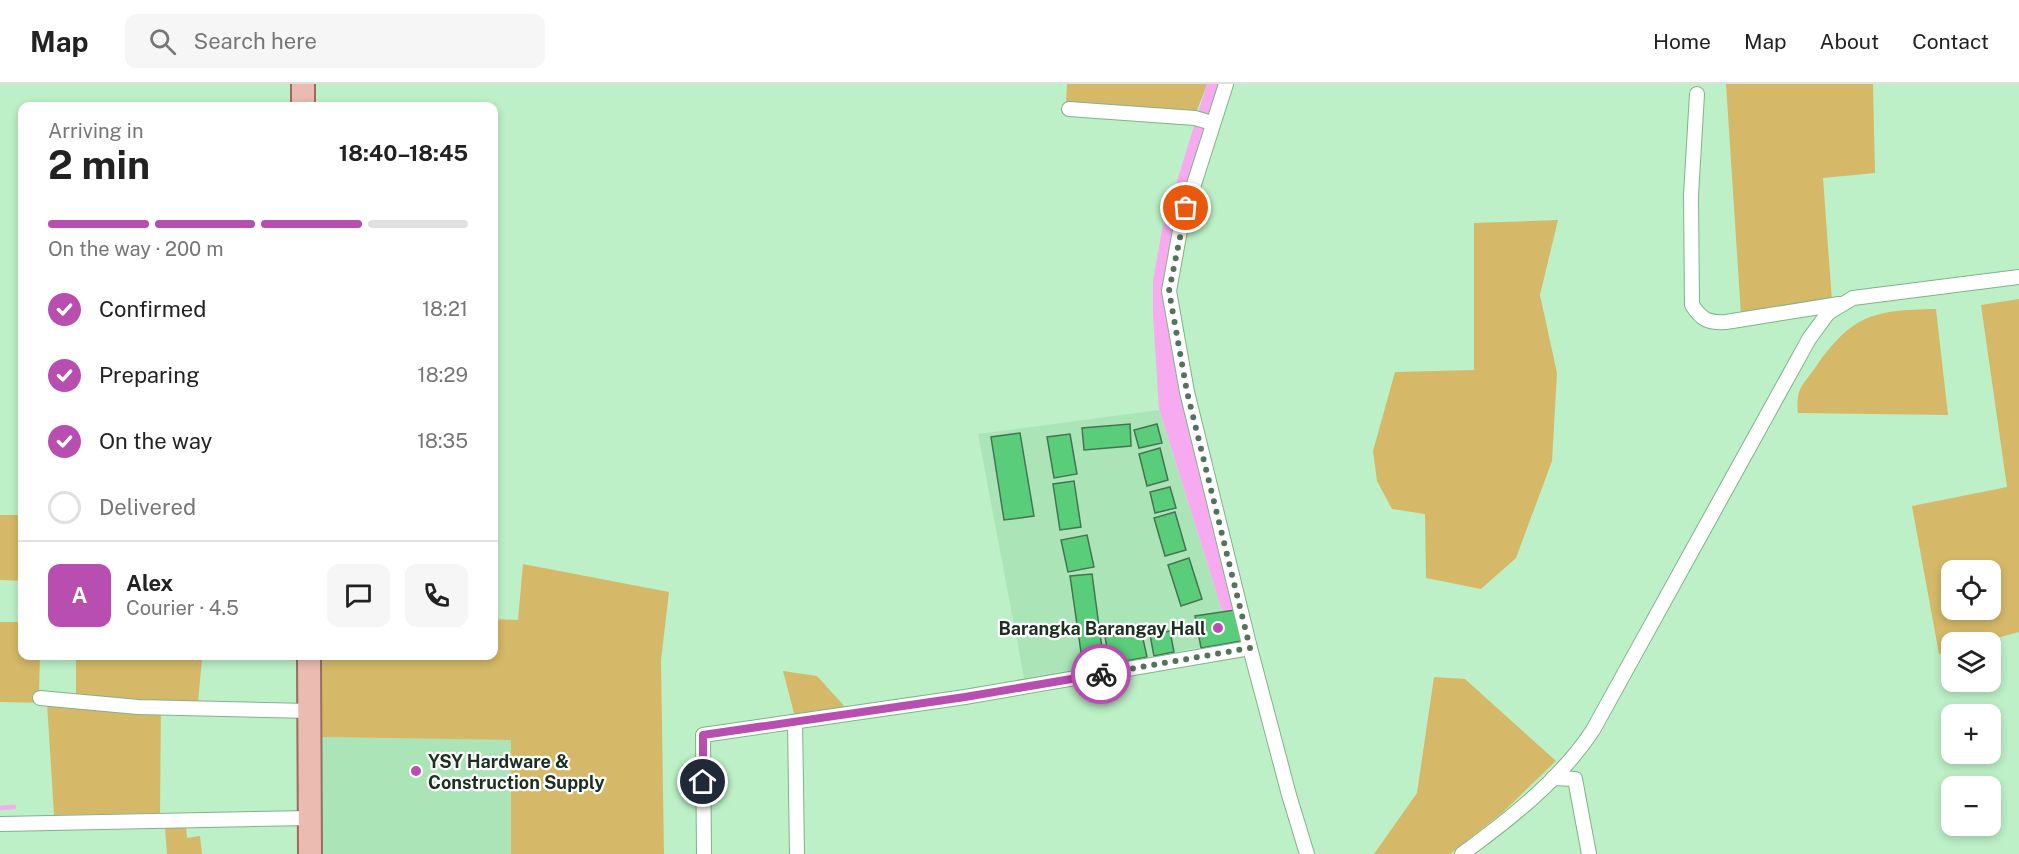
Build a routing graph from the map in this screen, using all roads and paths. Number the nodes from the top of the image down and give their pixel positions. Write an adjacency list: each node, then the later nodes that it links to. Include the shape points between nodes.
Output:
1 (303, 84): 4 (main road)
2 (1226, 84): 6 (street)
3 (1697, 94): 8 (street, via 1690,195 1692,305 1702,319 1713,323)
4 (303, 102)
5 (1069, 109): 6 (street, via 1195,118)
6 (1212, 123): 9 (street, via 1181,225 1169,291 1187,392)
7 (2019, 277): 8 (street, via 1853,298)
8 (1841, 304): 14 (street, via 1828,313 1809,339 1593,730 1578,753)
9 (1250, 648): 13 (street); 20 (street)
10 (309, 660): 12 (main road)
11 (40, 698): 12 (street, via 138,707)
12 (310, 711): 15 (main road)
13 (795, 722): 18 (street, via 703,735); 19 (street)
14 (1553, 777): 21 (street, via 1497,829); 22 (street, via 1575,779)
15 (310, 818): 16 (street); 17 (main road)
16 (0, 824)
17 (310, 854)
18 (704, 854)
19 (797, 854)
20 (1307, 854)
21 (1462, 854)
22 (1589, 854)

